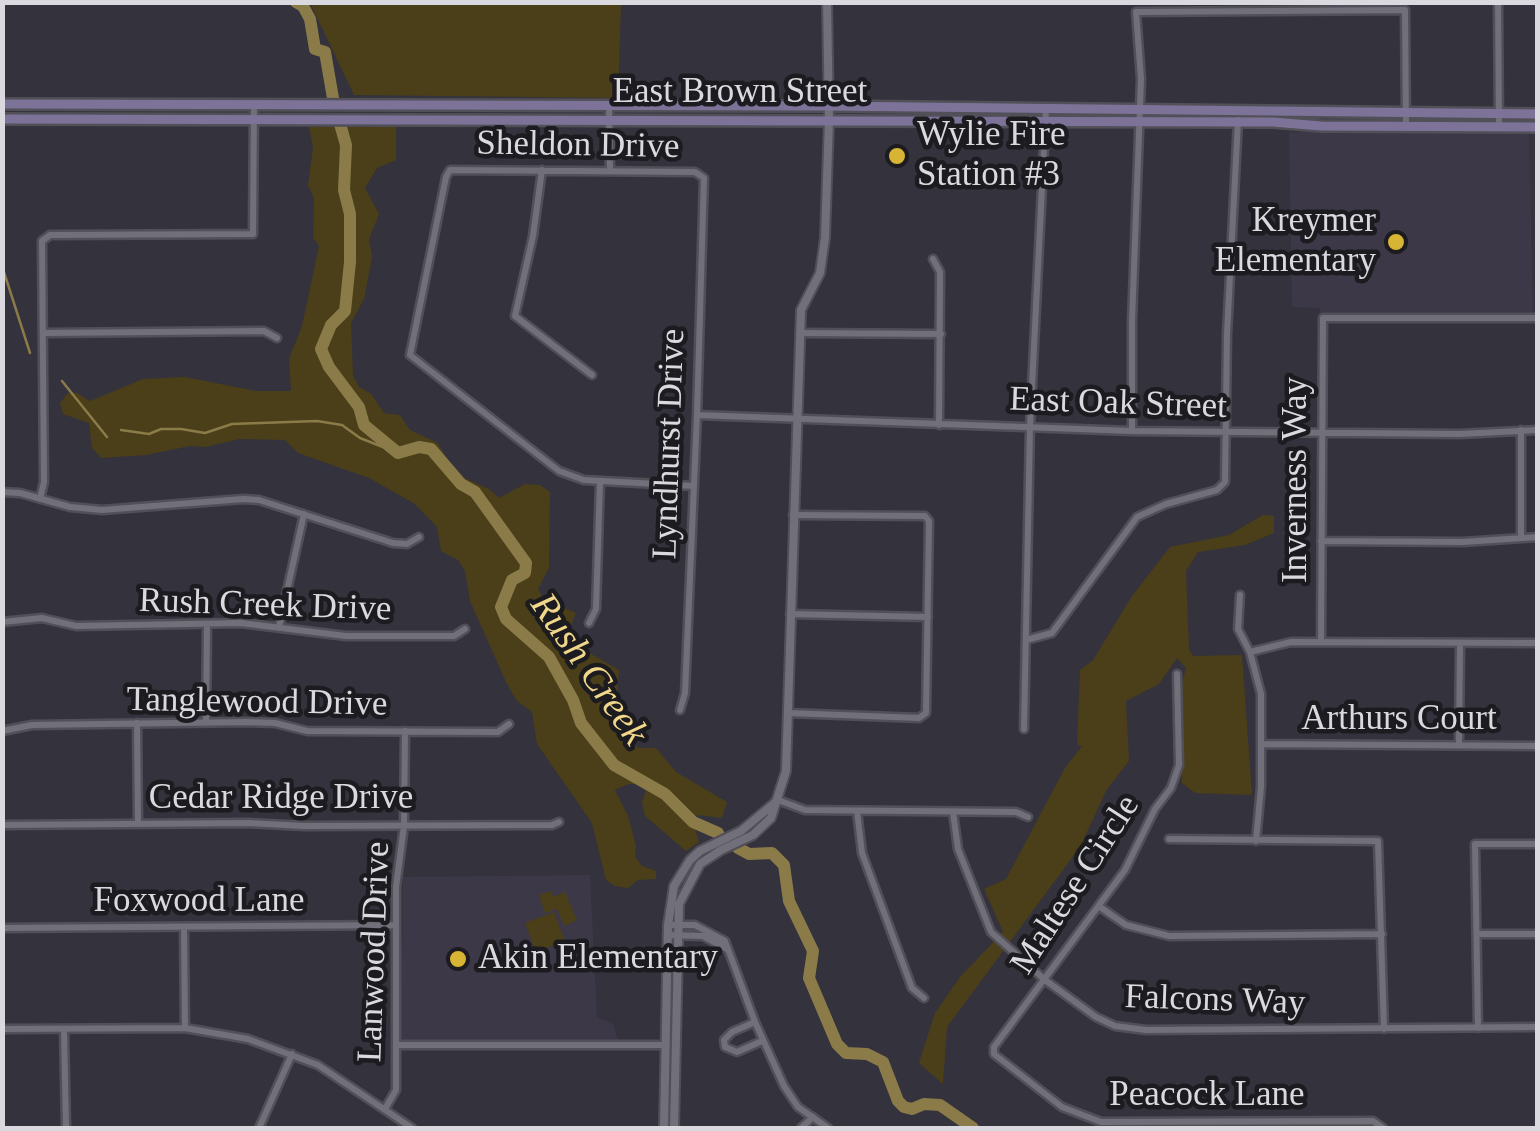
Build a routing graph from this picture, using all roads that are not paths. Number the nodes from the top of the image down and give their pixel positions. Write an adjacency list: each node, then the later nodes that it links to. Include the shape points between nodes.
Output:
1 (827, 2): 7 (street)
2 (1498, 2): 11 (street)
3 (254, 102): 4 (main road, East Brown Street); 6 (main road, East Brown Street); 14 (street)
4 (148, 103): 5 (main road, East Brown Street); 16 (main road)
5 (2, 104)
6 (609, 106): 7 (main road, East Brown Street); 17 (street)
7 (829, 106): 8 (main road, East Brown Street); 18 (street)
8 (1046, 108): 9 (main road, East Brown Street); 19 (street)
9 (1139, 110): 10 (street, via 1136,12 1405,10); 13 (main road, East Brown Street); 20 (street)
10 (1406, 114): 11 (main road, East Brown Street); 13 (main road, East Brown Street); 21 (street)
11 (1499, 114): 12 (main road, East Brown Street); 22 (street)
12 (1538, 114)
13 (1238, 116): 20 (main road, East Brown Street); 21 (main road, East Brown Street); 41 (street)
14 (254, 117): 16 (main road, East Brown Street); 17 (main road, East Brown Street); 30 (street, via 253,234 46,235)
15 (2, 118): 16 (main road, East Brown Street)
16 (149, 118)
17 (609, 120): 18 (main road, East Brown Street); 25 (street)
18 (829, 120): 19 (main road, East Brown Street); 29 (street, via 824,248 801,310)
19 (1045, 121): 20 (main road, East Brown Street); 37 (street)
20 (1139, 122): 40 (street)
21 (1406, 127): 22 (main road, East Brown Street)
22 (1499, 127): 23 (main road, East Brown Street)
23 (1538, 127)
24 (542, 170): 25 (street, Sheldon Drive); 33 (street, via 515,316); 43 (street, Sheldon Drive, via 450,170 410,355 558,471)
25 (610, 171): 26 (street, Sheldon Drive, via 695,172)
26 (704, 178): 34 (street, Lyndhurst Drive)
27 (934, 259): 31 (street)
28 (1538, 318): 42 (street, Inverness Way, via 1323,318)
29 (800, 332): 31 (street); 35 (street)
30 (43, 333): 32 (street, via 264,331); 46 (street)
31 (940, 334): 36 (street)
32 (278, 338)
33 (592, 375)
34 (697, 415): 35 (street, East Oak Street); 44 (street, Lyndhurst Drive)
35 (797, 421): 36 (street, East Oak Street); 48 (street)
36 (939, 424): 37 (street, East Oak Street)
37 (1030, 426): 40 (street, East Oak Street); 61 (street)
38 (1521, 430): 39 (street, East Oak Street); 42 (street, East Oak Street); 50 (street)
39 (1538, 430)
40 (1132, 432): 41 (street, East Oak Street)
41 (1226, 433): 42 (street, East Oak Street); 61 (street, via 1225,482 1137,517 1052,633)
42 (1322, 434): 52 (street, Inverness Way)
43 (600, 481): 44 (street); 57 (street, via 596,609)
44 (694, 486): 67 (street, Lyndhurst Drive)
45 (2, 492): 46 (street)
46 (40, 499): 47 (street, via 102,510 244,499)
47 (304, 514): 49 (street, via 393,543); 59 (street)
48 (793, 515): 54 (street); 55 (street, via 925,516)
49 (419, 536)
50 (1521, 537): 51 (street); 52 (street)
51 (1538, 537)
52 (1322, 541): 62 (street, Inverness Way)
53 (1240, 594): 65 (street, via 1238,629)
54 (790, 614): 55 (street); 68 (street)
55 (928, 617): 68 (street, via 924,716)
56 (2, 622): 58 (street, Rush Creek Drive)
57 (589, 623)
58 (207, 624): 59 (street, Rush Creek Drive); 69 (street)
59 (279, 627): 60 (street, Rush Creek Drive, via 346,636 454,636)
60 (466, 628)
61 (1026, 640): 72 (street)
62 (1321, 642): 63 (street); 65 (street, via 1278,643)
63 (1460, 643): 64 (street); 76 (street)
64 (1538, 643)
65 (1250, 652): 75 (street, via 1261,694)
66 (1177, 674): 89 (street, Maltese Circle, via 1179,765)
67 (680, 710)
68 (788, 712): 78 (street)
69 (206, 722): 70 (street, Tanglewood Drive); 74 (street, Tanglewood Drive)
70 (137, 724): 73 (street, Tanglewood Drive); 83 (street)
71 (509, 724): 74 (street, Tanglewood Drive, via 498,732)
72 (1024, 729)
73 (2, 731)
74 (405, 731): 85 (street, Lanwood Drive)
75 (1261, 744): 76 (street, Arthurs Court); 87 (street)
76 (1459, 745): 77 (street, Arthurs Court)
77 (1538, 746)
78 (778, 800): 79 (street, via 805,810); 93 (street, via 690,860 674,886); 94 (street, via 756,832 700,864 679,904)
79 (858, 811): 80 (street); 99 (street, via 862,852 912,988)
80 (953, 812): 81 (street); 98 (street, Falcons Way, via 958,849 987,925)
81 (1028, 817)
82 (559, 822): 85 (street, Cedar Ridge Drive)
83 (138, 823): 84 (street, Cedar Ridge Drive); 85 (street, Cedar Ridge Drive)
84 (2, 825)
85 (404, 826): 90 (street, Lanwood Drive)
86 (1169, 838): 87 (street)
87 (1256, 841): 95 (street, via 1378,841)
88 (1538, 844): 96 (street, via 1476,844)
89 (1100, 907): 95 (street, via 1126,926 1169,936); 98 (street, Maltese Circle)
90 (396, 925): 92 (street, Foxwood Lane); 108 (street, Lanwood Drive)
91 (2, 928): 92 (street, Foxwood Lane)
92 (184, 928): 102 (street)
93 (668, 930): 94 (street); 109 (street)
94 (678, 930): 100 (street, via 728,950); 110 (street)
95 (1382, 934): 104 (street)
96 (1477, 934): 97 (street); 103 (street)
97 (1538, 934)
98 (1045, 980): 104 (street, Falcons Way, via 1096,1017 1135,1030); 112 (street, Maltese Circle)
99 (924, 998)
100 (755, 1022): 107 (street); 107 (street, via 732,1032 725,1047 736,1052)
101 (1538, 1027): 103 (street, Falcons Way)
102 (185, 1028): 106 (street); 111 (street)
103 (1478, 1028): 104 (street, Falcons Way)
104 (1384, 1029)
105 (2, 1030): 106 (street)
106 (64, 1030): 117 (street)
107 (763, 1041): 114 (street, via 793,1102)
108 (398, 1045): 109 (street); 113 (street, Lanwood Drive, via 396,1090)
109 (664, 1045): 110 (street); 120 (street)
110 (676, 1045): 121 (street)
111 (292, 1054): 113 (street); 118 (street)
112 (994, 1054): 115 (street, Peacock Lane, via 1062,1107 1092,1120)
113 (384, 1109): 119 (street)
114 (813, 1118): 122 (street); 123 (street)
115 (1290, 1125): 116 (street, Peacock Lane)
116 (1382, 1126)
117 (66, 1128)
118 (259, 1128)
119 (412, 1128)
120 (664, 1128)
121 (674, 1128)
122 (801, 1128)
123 (828, 1128)

